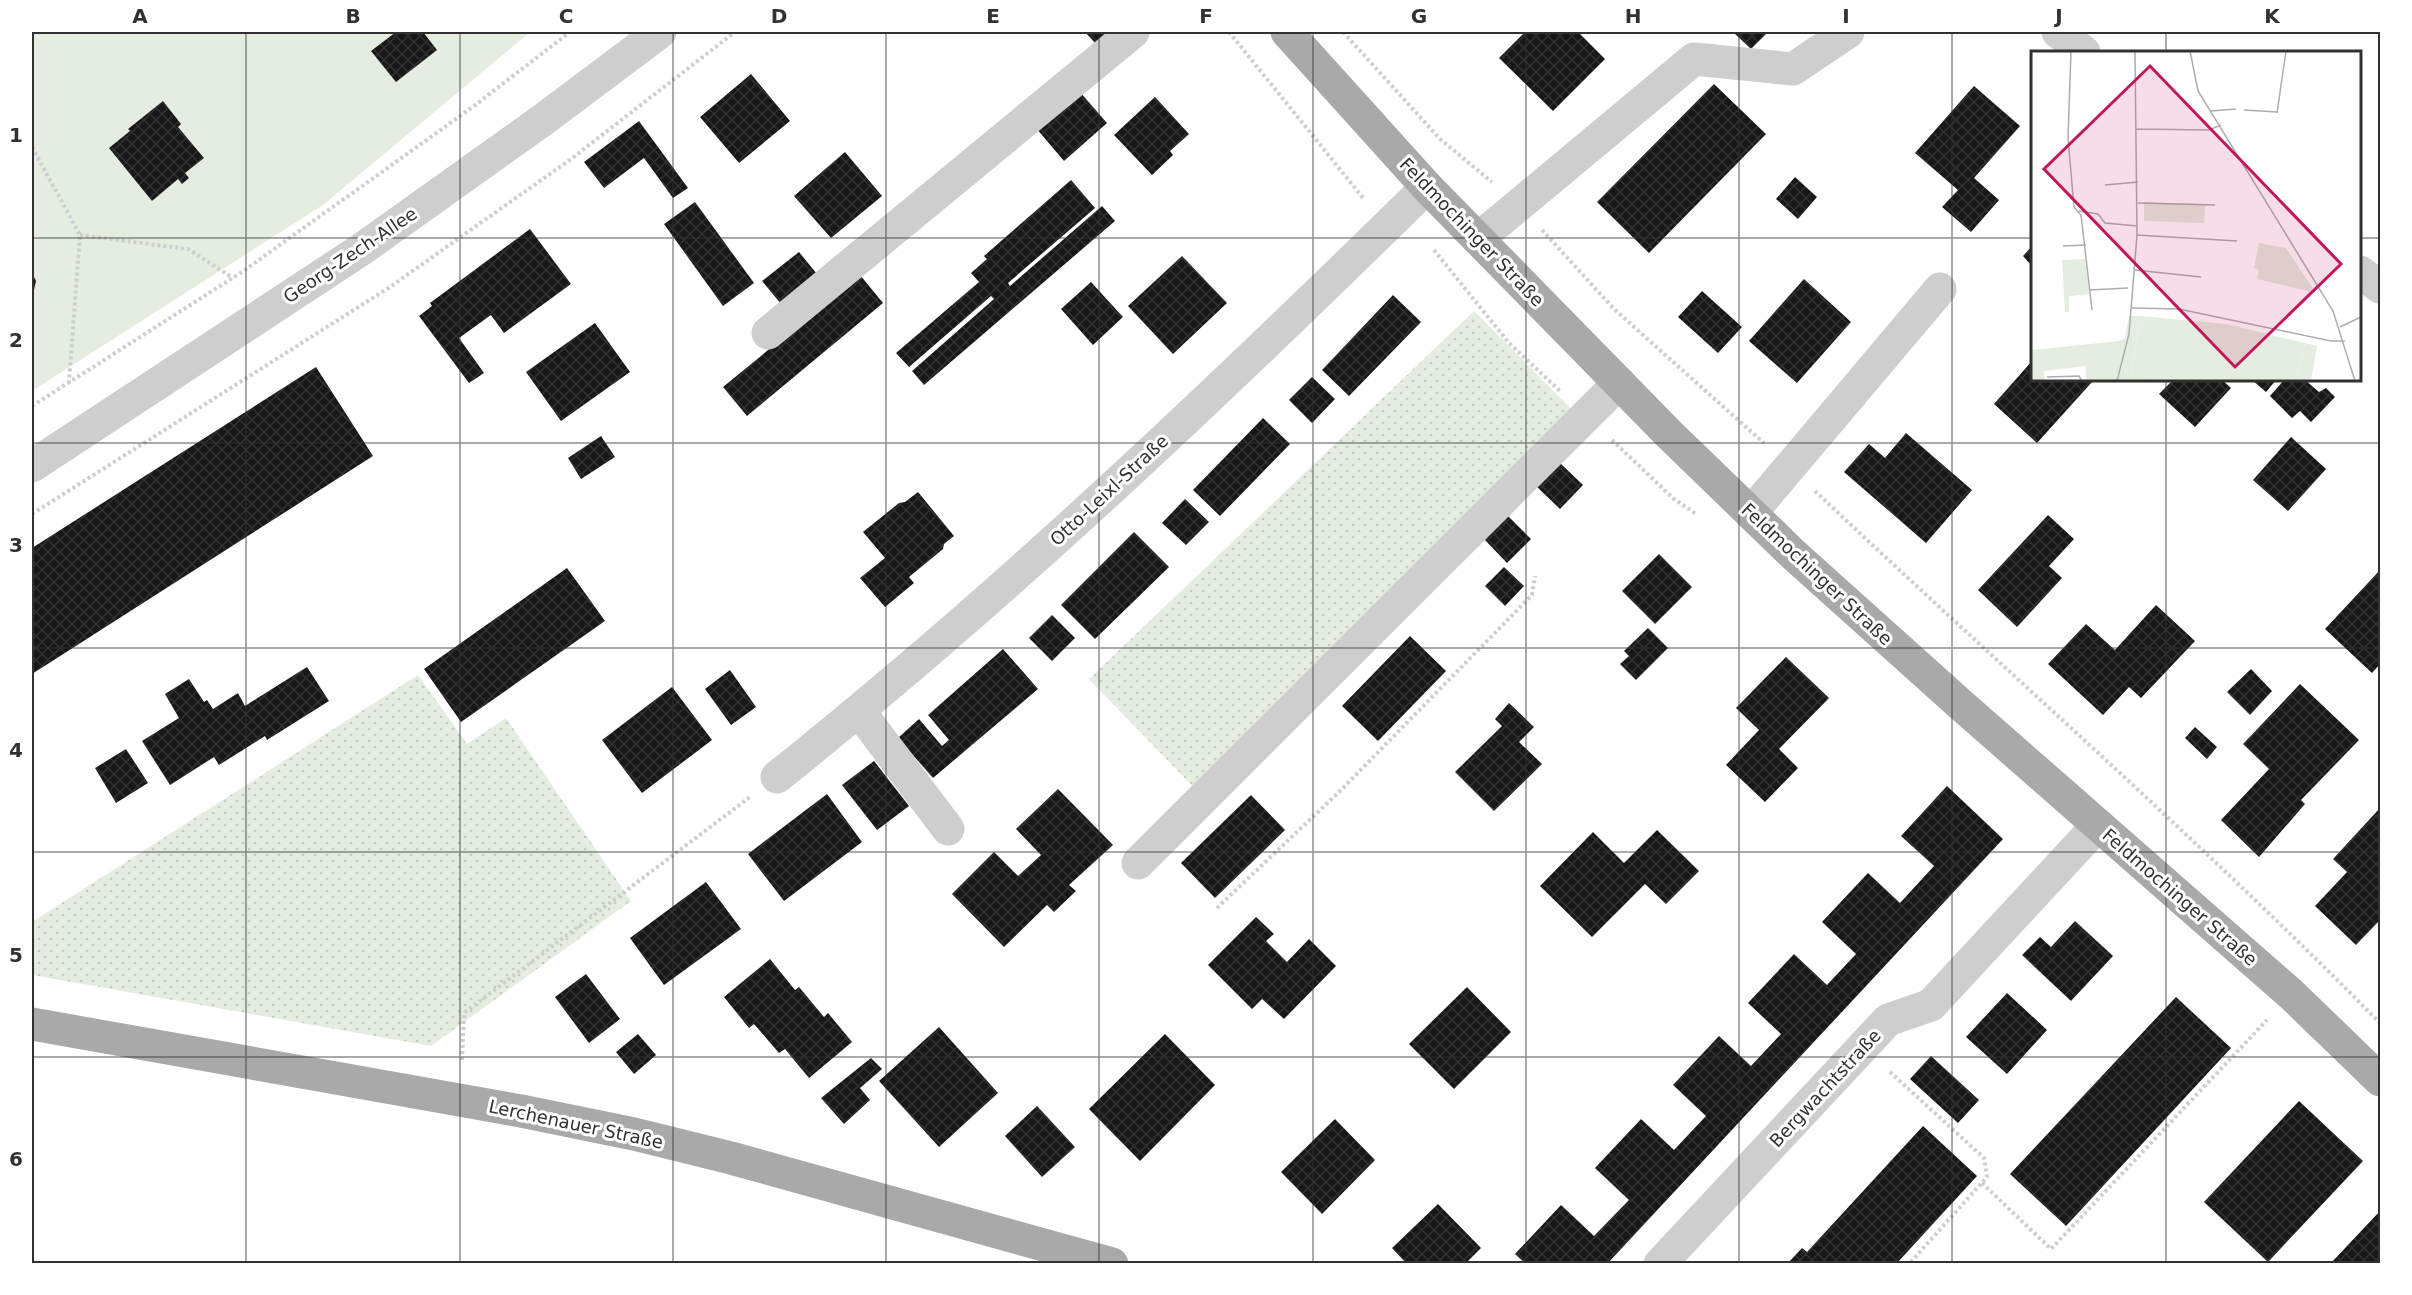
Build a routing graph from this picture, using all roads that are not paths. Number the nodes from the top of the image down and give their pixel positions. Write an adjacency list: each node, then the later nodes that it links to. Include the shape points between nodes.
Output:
1 (660, 32): 14 (street, Georg-Zech-Allee, via 362,249)
2 (1133, 32): 12 (street)
3 (1287, 32): 7 (main road, Feldmochinger Straße)
4 (1848, 32): 8 (street, via 1793,69 1694,59)
5 (2058, 32): 6 (street)
6 (2083, 51)
7 (1427, 187): 8 (main road, Feldmochinger Straße); 16 (street, Otto-Leixl-Straße, via 1107,493)
8 (1478, 239): 13 (main road, Feldmochinger Straße)
9 (2361, 273): 10 (street)
10 (2380, 287)
11 (1940, 289): 15 (street)
12 (768, 333)
13 (1619, 384): 15 (main road, Feldmochinger Straße); 20 (street)
14 (32, 466)
15 (1751, 513): 18 (main road, Feldmochinger Straße)
16 (859, 711): 17 (street, Otto-Leixl-Straße); 19 (street)
17 (777, 777)
18 (2098, 825): 22 (main road, Feldmochinger Straße, via 2291,994); 24 (street, Bergwachtstraße, via 1931,1005 1888,1020)
19 (948, 829)
20 (1138, 863)
21 (32, 1024): 23 (main road, Lerchenauer Straße, via 634,1134)
22 (2380, 1080)
23 (1112, 1263)
24 (1660, 1263)

